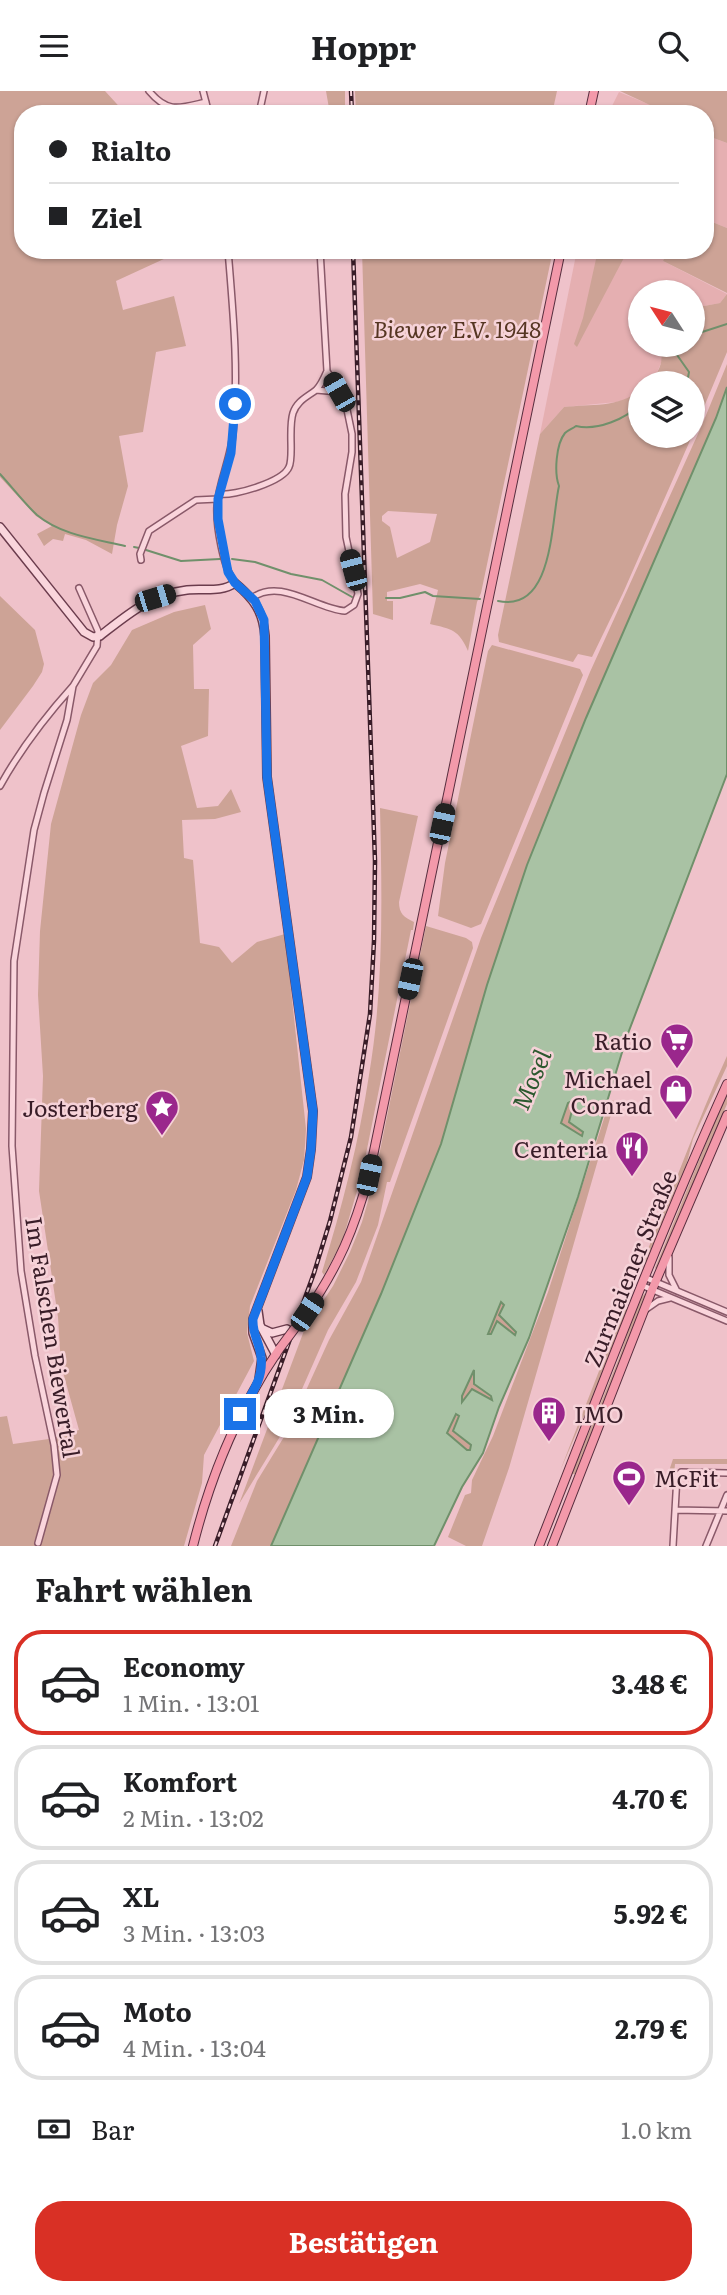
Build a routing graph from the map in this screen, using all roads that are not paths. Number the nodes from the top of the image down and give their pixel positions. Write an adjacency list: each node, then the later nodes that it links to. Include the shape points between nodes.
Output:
1 (149, 91): 4 (street)
2 (203, 91): 3 (street)
3 (206, 102): 5 (street); 6 (street)
4 (163, 105)
5 (188, 105)
6 (207, 105)
7 (229, 259): 13 (street, via 235,391 231,453)
8 (321, 259): 10 (street)
9 (559, 259): 36 (main road, bridge, via 369,1175 343,1255)
10 (327, 371): 11 (street); 12 (street)
11 (316, 390): 12 (street); 13 (street, via 294,412 288,471 265,484)
12 (339, 392): 18 (street, via 352,434 345,520 357,601 350,609 339,610 274,591)
13 (219, 497): 15 (street, via 187,505 149,531); 16 (street, via 225,563)
14 (0, 527): 19 (street, via 85,632)
15 (141, 557)
16 (235, 583): 18 (street); 19 (street, via 155,598)
17 (79, 588): 19 (street, via 98,631)
18 (252, 598): 29 (street, via 264,620 267,777 313,1111 307,1177)
19 (96, 637): 20 (street, via 97,646)
20 (73, 686): 21 (street); 42 (street, Im Falschen Biewertal, via 34,830 13,977 12,1146 21,1271 57,1475)
21 (0, 786)
22 (727, 1084): 25 (main road, Zurmaiener Straße)
23 (727, 1115): 24 (main road, Zurmaiener Straße)
24 (669, 1249): 26 (main road, Zurmaiener Straße); 27 (street, via 668,1268)
25 (642, 1281): 26 (street); 44 (main road, Zurmaiener Straße)
26 (654, 1286): 27 (street); 28 (street); 30 (main road, Zurmaiener Straße)
27 (677, 1291): 31 (street)
28 (670, 1297): 30 (street); 32 (street)
29 (258, 1307): 33 (street); 35 (street, via 253,1319)
30 (644, 1311): 45 (main road, Zurmaiener Straße)
31 (727, 1312)
32 (727, 1321)
33 (261, 1328): 34 (street, via 272,1333); 36 (street)
34 (287, 1329)
35 (258, 1348): 36 (street); 37 (street, via 262,1358)
36 (278, 1352): 37 (main road)
37 (259, 1381): 43 (main road, via 225,1445)
38 (727, 1473): 40 (street, via 679,1474)
39 (727, 1495): 41 (street)
40 (675, 1510): 41 (street); 46 (street)
41 (724, 1511): 47 (street)
42 (37, 1543)
43 (193, 1546)
44 (539, 1546)
45 (552, 1546)
46 (673, 1546)
47 (706, 1546)

